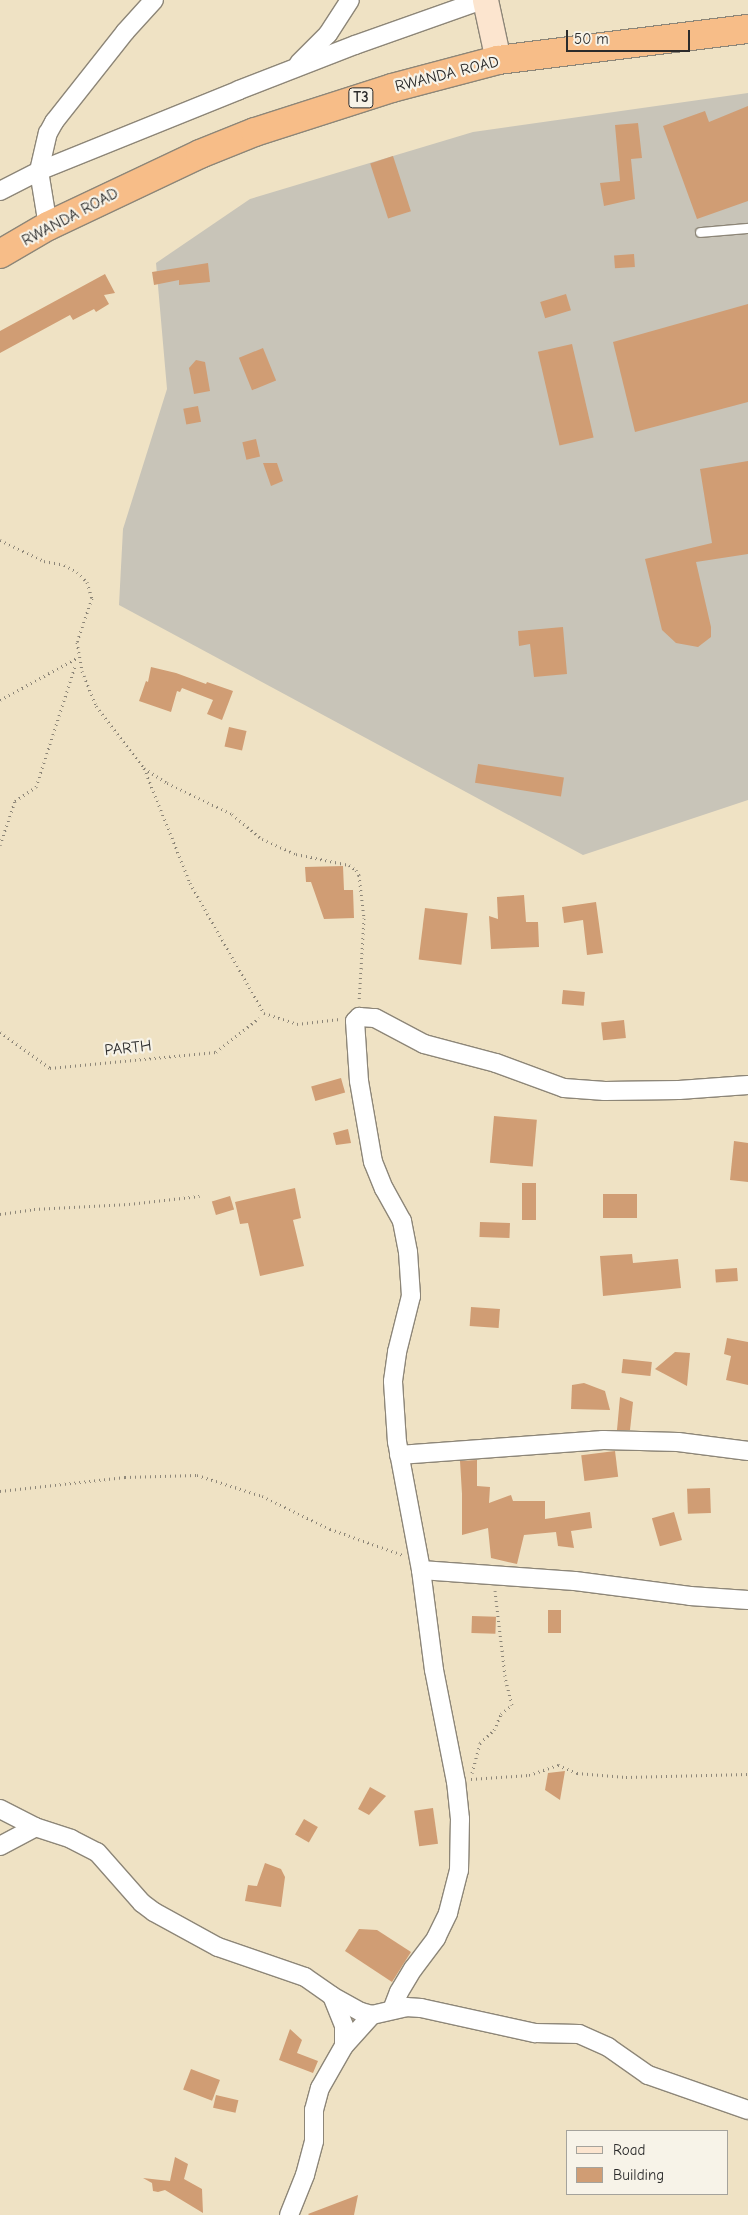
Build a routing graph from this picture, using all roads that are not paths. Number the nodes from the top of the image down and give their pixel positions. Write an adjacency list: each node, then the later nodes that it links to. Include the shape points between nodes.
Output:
1 (154, 0): 7 (street, via 54,122 44,143)
2 (350, 0): 6 (street, via 328,34)
3 (483, 0): 5 (street); 6 (street)
4 (748, 29): 5 (highway, RWANDA ROAD / T3)
5 (498, 60): 9 (highway, RWANDA ROAD / T3, via 392,88 255,132 152,175)
6 (293, 68): 7 (street)
7 (39, 171): 8 (street); 9 (street)
8 (0, 191)
9 (48, 226): 12 (highway, RWANDA ROAD / T3)
10 (748, 228): 11 (lane)
11 (700, 232)
12 (0, 254)
13 (748, 1085): 15 (street, via 679,1090 564,1088 496,1064 424,1044 383,1022 358,1017 355,1026 359,1081 370,1146 379,1180 402,1221 411,1275 411,1296 393,1381)
14 (748, 1451): 15 (street, via 678,1442 603,1440)
15 (399, 1454): 16 (street)
16 (420, 1565): 17 (street, via 493,1576 575,1581); 22 (street, via 434,1670 463,1780 460,1837 456,1886 448,1913 436,1938 399,1992)
17 (748, 1600)
18 (0, 1809): 19 (street)
19 (35, 1827): 20 (street); 21 (street, via 97,1852 142,1903 154,1912 218,1947 305,1977)
20 (0, 1846)
21 (332, 1996): 23 (street); 24 (street, via 344,2026)
22 (392, 2010): 23 (street); 25 (street, via 406,2007 435,2009 535,2033 579,2034 608,2046 648,2075)
23 (372, 2015): 24 (street)
24 (344, 2046): 26 (street, via 320,2088 314,2110 314,2141)
25 (748, 2110)
26 (289, 2215)

